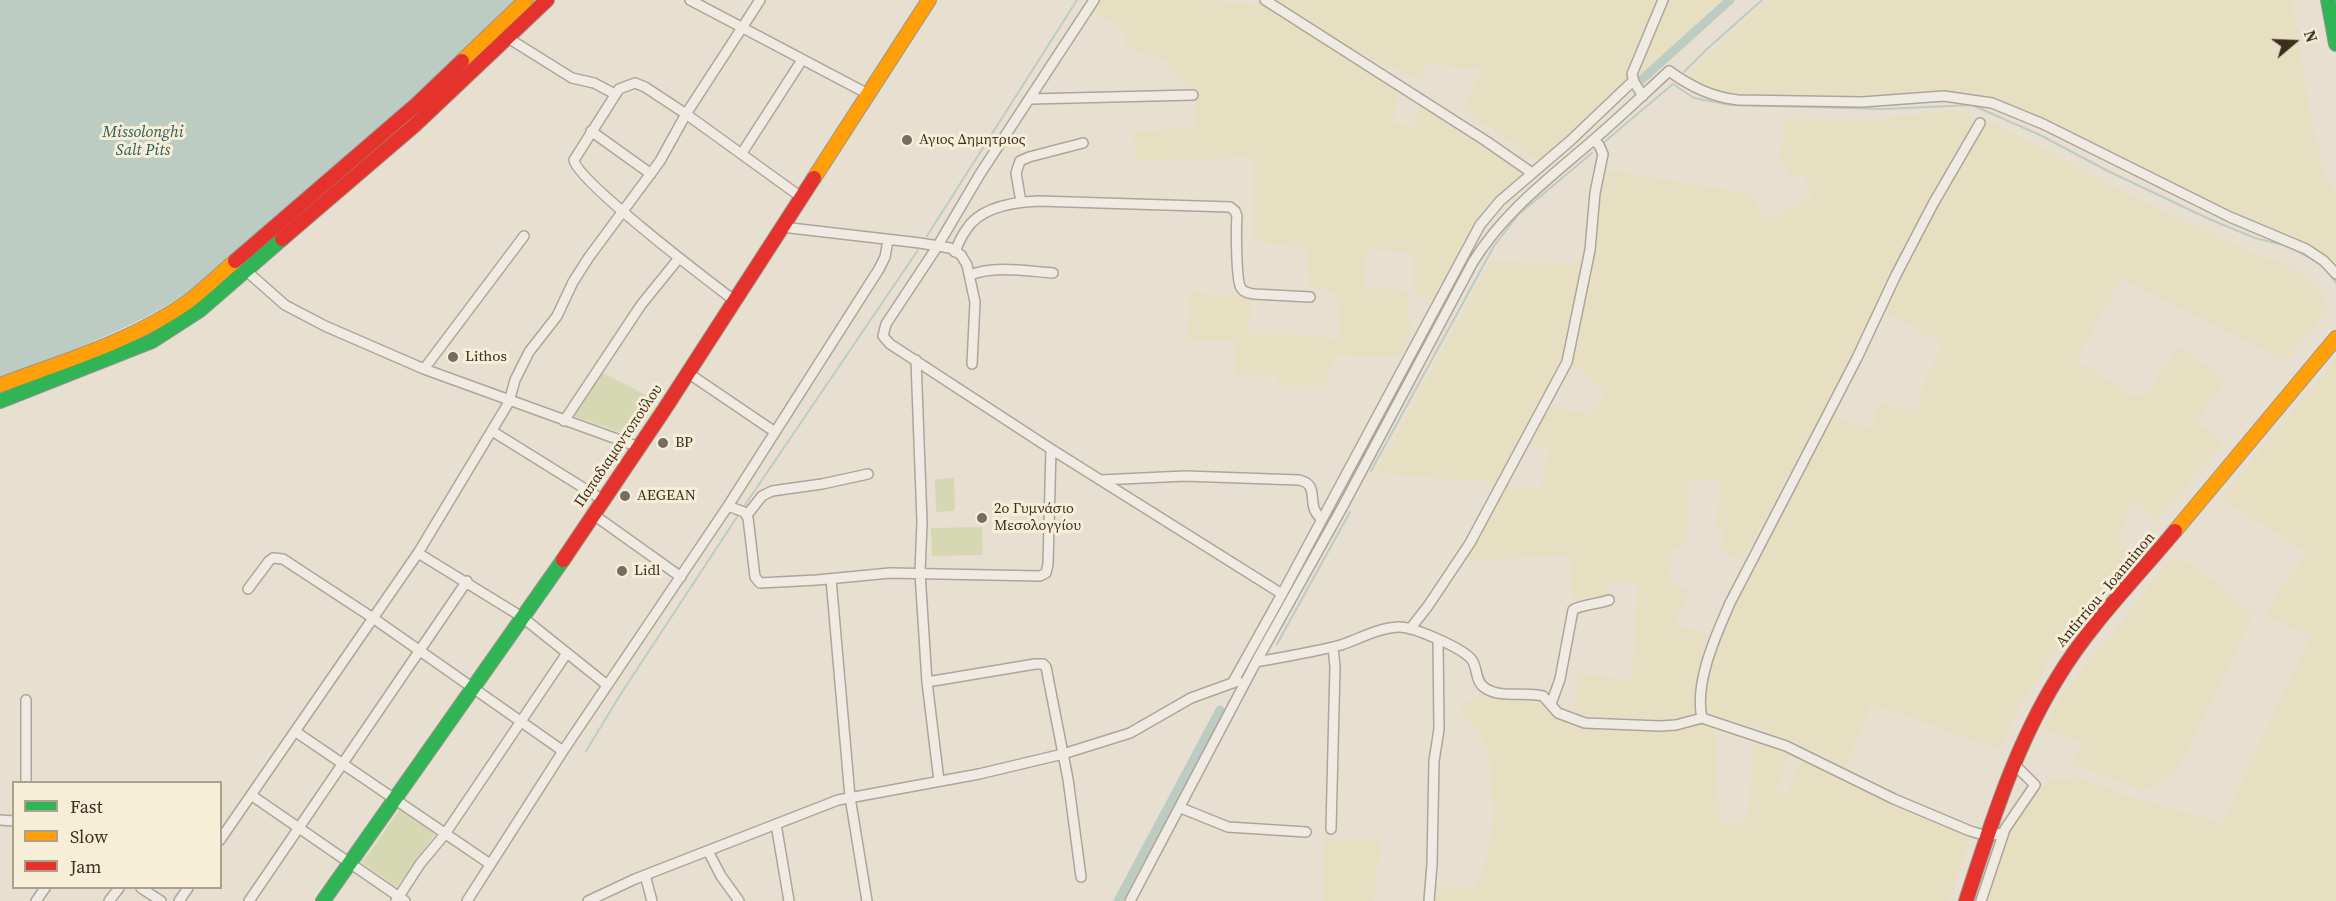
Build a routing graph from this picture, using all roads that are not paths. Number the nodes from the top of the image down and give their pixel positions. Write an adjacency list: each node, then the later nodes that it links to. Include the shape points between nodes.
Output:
1 (526, 0): 37 (main road)
2 (548, 0): 11 (main road)
3 (690, 0): 10 (street)
4 (760, 0): 10 (street)
5 (929, 0): 16 (main road, Παπαδιαμαντοπούλου)
6 (1094, 0): 19 (street)
7 (1265, 0): 26 (street)
8 (1663, 0): 14 (street, via 1633,70)
9 (2328, 0): 12 (main road)
10 (744, 28): 13 (street); 20 (street)
11 (508, 38): 15 (street, via 572,78); 37 (main road, via 422,119)
12 (2336, 44)
13 (802, 60): 16 (street); 25 (street)
14 (1633, 81): 18 (street); 26 (street)
15 (615, 94): 20 (street, via 622,86 635,83); 22 (street)
16 (868, 94): 28 (main road, Παπαδιαμαντοπούλου)
17 (1192, 95): 19 (street)
18 (1643, 96): 23 (street); 39 (street, via 1669,71 1698,90 1738,100 1862,102 1944,96 1982,100 2010,109 2204,205 2306,249)
19 (1031, 99): 34 (street)
20 (686, 114): 25 (street); 27 (street)
21 (1980, 123): 86 (street, via 1896,275 1730,603 1702,683)
22 (591, 131): 27 (street); 30 (street, via 574,160 575,165)
23 (1593, 140): 73 (street, via 1603,154 1594,193 1590,250 1567,362 1467,548); 78 (street, via 1510,213 1481,249)
24 (1083, 143): 29 (street, via 1020,161 1016,173)
25 (742, 153): 28 (street)
26 (1532, 173): 62 (street, via 1493,208 1472,238)
27 (651, 174): 30 (street)
28 (801, 197): 31 (main road, Παπαδιαμαντοπούλου)
29 (1021, 202): 35 (street, via 975,219 964,231); 41 (street, via 1230,207 1237,216 1241,288 1254,294)
30 (623, 211): 36 (street); 50 (street, via 576,277 557,316 529,352)
31 (782, 227): 33 (street); 42 (main road, Παπαδιαμαντοπούλου)
32 (524, 236): 46 (street)
33 (888, 240): 34 (street); 53 (street, via 879,269)
34 (937, 247): 35 (street); 44 (street, via 882,333 887,342)
35 (955, 252): 40 (street, via 963,257)
36 (679, 258): 42 (street); 51 (street, via 641,305)
37 (242, 266): 46 (street, via 285,306); 48 (main road, via 159,320); 49 (main road, via 200,310 152,341)
38 (1053, 273): 40 (street, via 996,270)
39 (2336, 274)
40 (970, 275): 45 (street, via 976,307)
41 (1310, 297)
42 (735, 301): 47 (main road, Παπαδιαμαντοπούλου)
43 (2336, 338): 92 (main road, Antirriou - Ioanninon, via 2072,654 2040,704)
44 (916, 360): 55 (street); 64 (street)
45 (972, 364)
46 (424, 369): 50 (street)
47 (688, 373): 53 (street); 54 (main road, Παπαδιαμαντοπούλου)
48 (0, 385)
49 (0, 401)
50 (509, 402): 51 (street); 52 (street)
51 (564, 421): 54 (street)
52 (492, 431): 58 (street); 63 (street)
53 (775, 432): 59 (street)
54 (639, 447): 58 (main road, Παπαδιαμαντοπούλου)
55 (1051, 449): 57 (street); 64 (street, via 1046,573)
56 (868, 474): 61 (street, via 769,492)
57 (1100, 480): 62 (street, via 1185,476 1299,480 1310,487 1313,510); 69 (street)
58 (603, 501): 60 (main road, Παπαδιαμαντοπούλου)
59 (728, 506): 61 (street); 65 (street)
60 (594, 515): 65 (street); 71 (main road, Παπαδιαμαντοπούλου)
61 (747, 515): 66 (street, via 759,583)
62 (1322, 519): 69 (street)
63 (418, 553): 67 (street); 72 (street)
64 (920, 573): 66 (street); 80 (street)
65 (681, 577): 82 (street)
66 (831, 579): 96 (street)
67 (467, 581): 71 (street); 76 (street)
68 (248, 589): 72 (street, via 269,561 278,557)
69 (1282, 594): 81 (street)
70 (1609, 600): 85 (street, via 1573,609 1560,679)
71 (522, 617): 77 (street); 83 (main road, Παπαδιαμαντοπούλου)
72 (373, 618): 76 (street); 88 (street)
73 (1410, 629): 74 (street); 75 (street, via 1384,630)
74 (1438, 640): 85 (street, via 1468,656 1486,689 1538,695); 126 (street, via 1439,729 1434,761)
75 (1333, 647): 78 (street); 101 (street)
76 (419, 652): 83 (street); 91 (street)
77 (567, 652): 82 (street); 87 (street)
78 (1256, 662): 79 (street)
79 (1247, 680): 81 (street); 98 (street)
80 (927, 682): 90 (street, via 1043,664 1050,676); 94 (street)
81 (1233, 682): 90 (street, via 1191,698 1130,733)
82 (608, 685): 89 (street)
83 (473, 686): 87 (street); 97 (main road, Παπαδιαμαντοπούλου)
84 (26, 700): 93 (street)
85 (1551, 704): 86 (street, via 1563,716 1592,723 1660,726)
86 (1702, 718): 105 (street, via 1786,746 1894,799)
87 (520, 721): 89 (street); 104 (street)
88 (296, 732): 91 (street); 95 (street)
89 (563, 751): 109 (street)
90 (1063, 754): 94 (street); 111 (street)
91 (343, 763): 97 (street); 100 (street)
92 (2013, 763): 103 (street, via 2035,785); 105 (main road, Antirriou - Ioanninon)
93 (26, 781)
94 (939, 781): 96 (street)
95 (251, 795): 100 (street); 106 (street)
96 (850, 797): 99 (street); 124 (street)
97 (395, 798): 104 (street); 108 (main road, Παπαδιαμαντοπούλου)
98 (1181, 808): 102 (street, via 1228,827); 125 (street)
99 (776, 824): 107 (street); 123 (street)
100 (299, 828): 108 (street); 117 (street)
101 (1331, 829)
102 (1306, 832)
103 (2003, 833): 105 (street); 128 (street)
104 (445, 834): 109 (street); 114 (street, via 420,864)
105 (1987, 836): 127 (main road, Antirriou - Ioanninon)
106 (222, 837)
107 (708, 851): 110 (street); 122 (street)
108 (350, 862): 114 (street); 118 (main road, Παπαδιαμαντοπούλου)
109 (490, 864): 119 (street)
110 (645, 875): 120 (street); 121 (street)
111 (1081, 877)
112 (118, 889): 115 (street)
113 (143, 889): 116 (street)
114 (400, 900)
115 (109, 901)
116 (161, 901)
117 (249, 901)
118 (323, 901)
119 (467, 901)
120 (588, 901)
121 (652, 901)
122 (739, 901)
123 (789, 901)
124 (867, 901)
125 (1130, 901)
126 (1429, 901)
127 (1966, 901)
128 (1981, 901)

